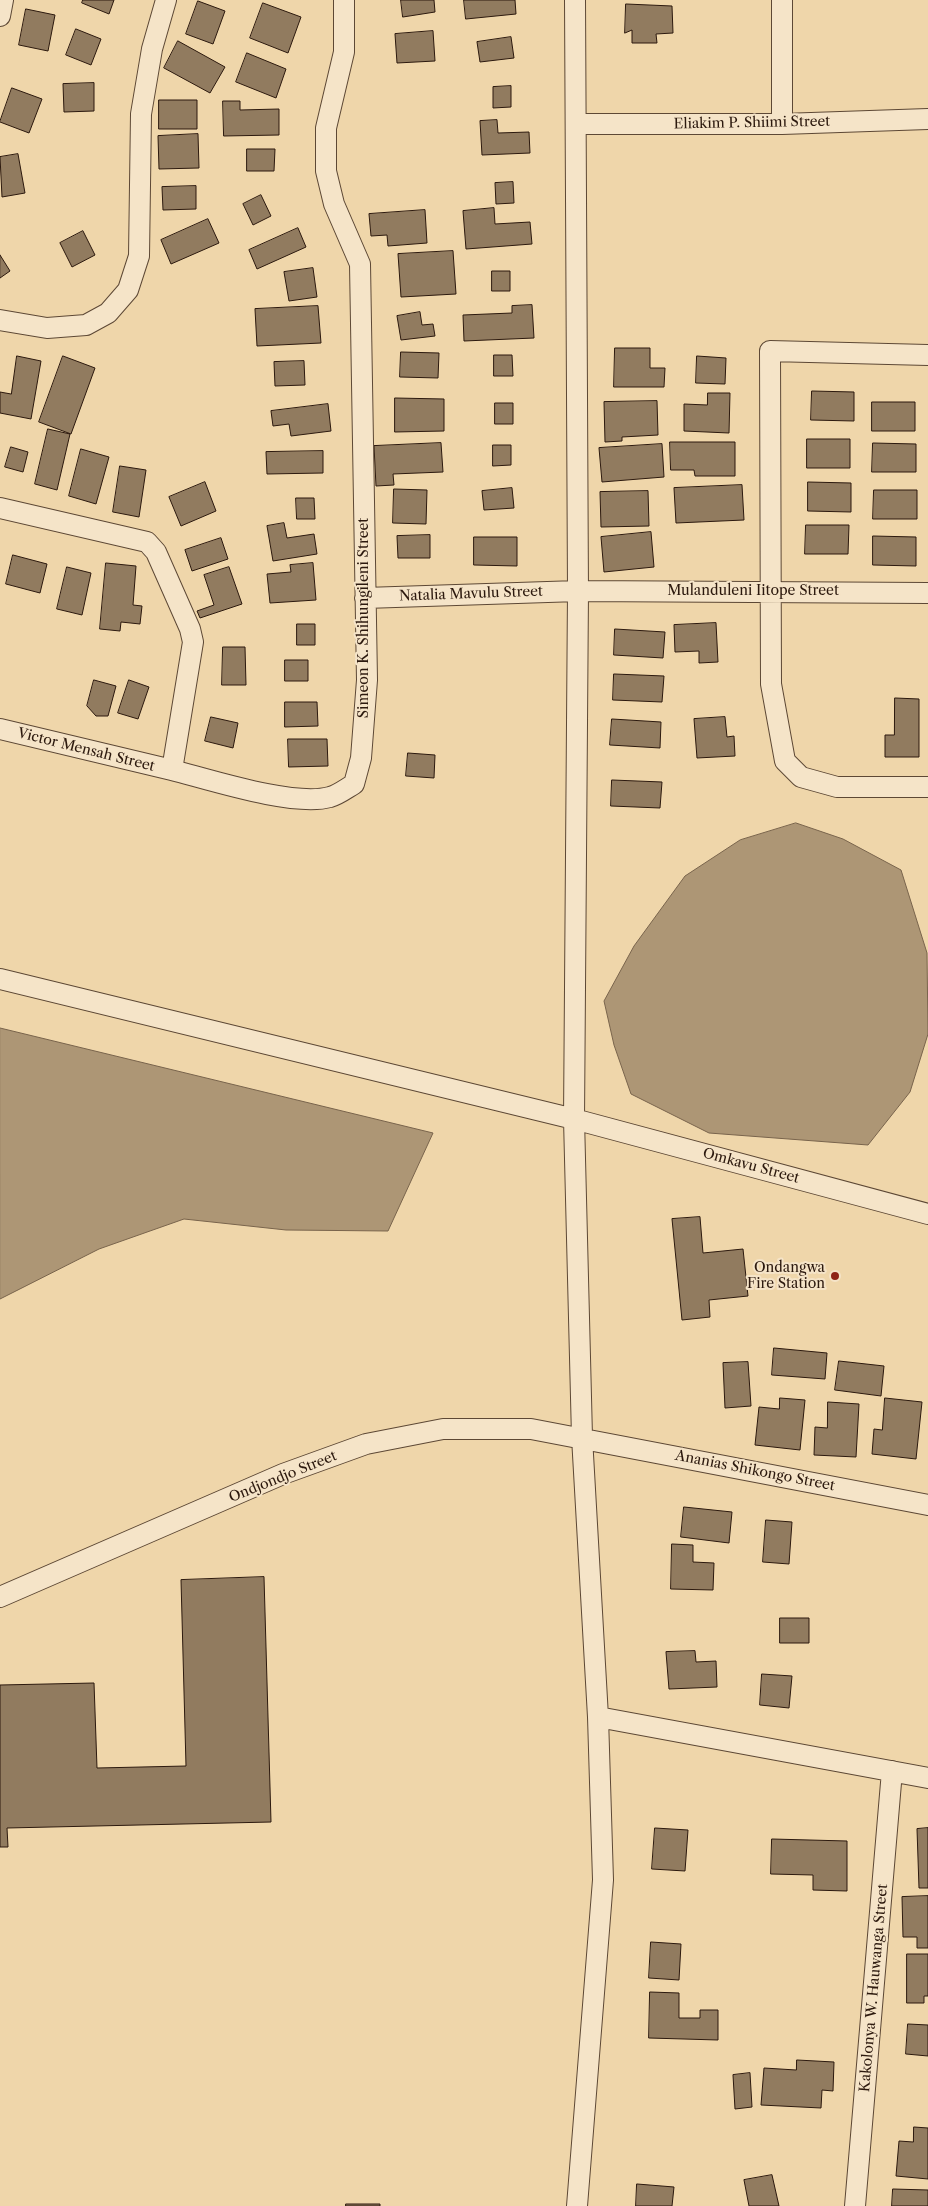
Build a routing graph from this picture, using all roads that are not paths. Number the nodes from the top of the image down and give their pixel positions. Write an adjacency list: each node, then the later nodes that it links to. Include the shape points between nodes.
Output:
1 (3, 0): 6 (street)
2 (166, 0): 10 (street, via 152,49 141,114 139,256 128,290 108,313 86,325 46,328)
3 (344, 0): 16 (street, Simeon K. Shihungileni Street, via 344,52 326,128 326,171 334,204 360,264)
4 (575, 0): 8 (street)
5 (782, 0): 9 (street)
6 (0, 16)
7 (928, 119): 9 (street, Eliakim P. Shiimi Street)
8 (576, 124): 9 (street, Eliakim P. Shiimi Street); 13 (street)
9 (782, 124)
10 (0, 320)
11 (928, 355): 14 (street, via 770,351)
12 (0, 508): 18 (street, via 147,542 156,552 193,642)
13 (578, 591): 14 (street, Mulanduleni Iitope Street); 16 (street, Natalia Mavulu Street); 21 (street)
14 (770, 591): 15 (street, Mulanduleni Iitope Street); 19 (street, via 771,684 785,761 801,777 837,787)
15 (928, 592)
16 (365, 598): 18 (street, Simeon K. Shihungileni Street, via 367,680 361,758 354,784 332,797 311,800 280,796)
17 (0, 729): 18 (street, Victor Mensah Street)
18 (172, 770)
19 (928, 787)
20 (0, 979): 21 (street, Omkavu Street)
21 (574, 1119): 22 (street, Omkavu Street); 23 (street)
22 (928, 1214)
23 (582, 1437): 24 (street, Ananias Shikongo Street); 25 (street, Ondjondjo Street, via 531,1429 443,1429 366,1444 283,1474); 26 (street)
24 (928, 1505)
25 (0, 1597)
26 (598, 1717): 27 (street); 29 (street, via 603,1880)
27 (892, 1771): 28 (street); 30 (street, Kakolonya W. Hauwanga Street)
28 (928, 1778)
29 (577, 2206)
30 (855, 2206)

